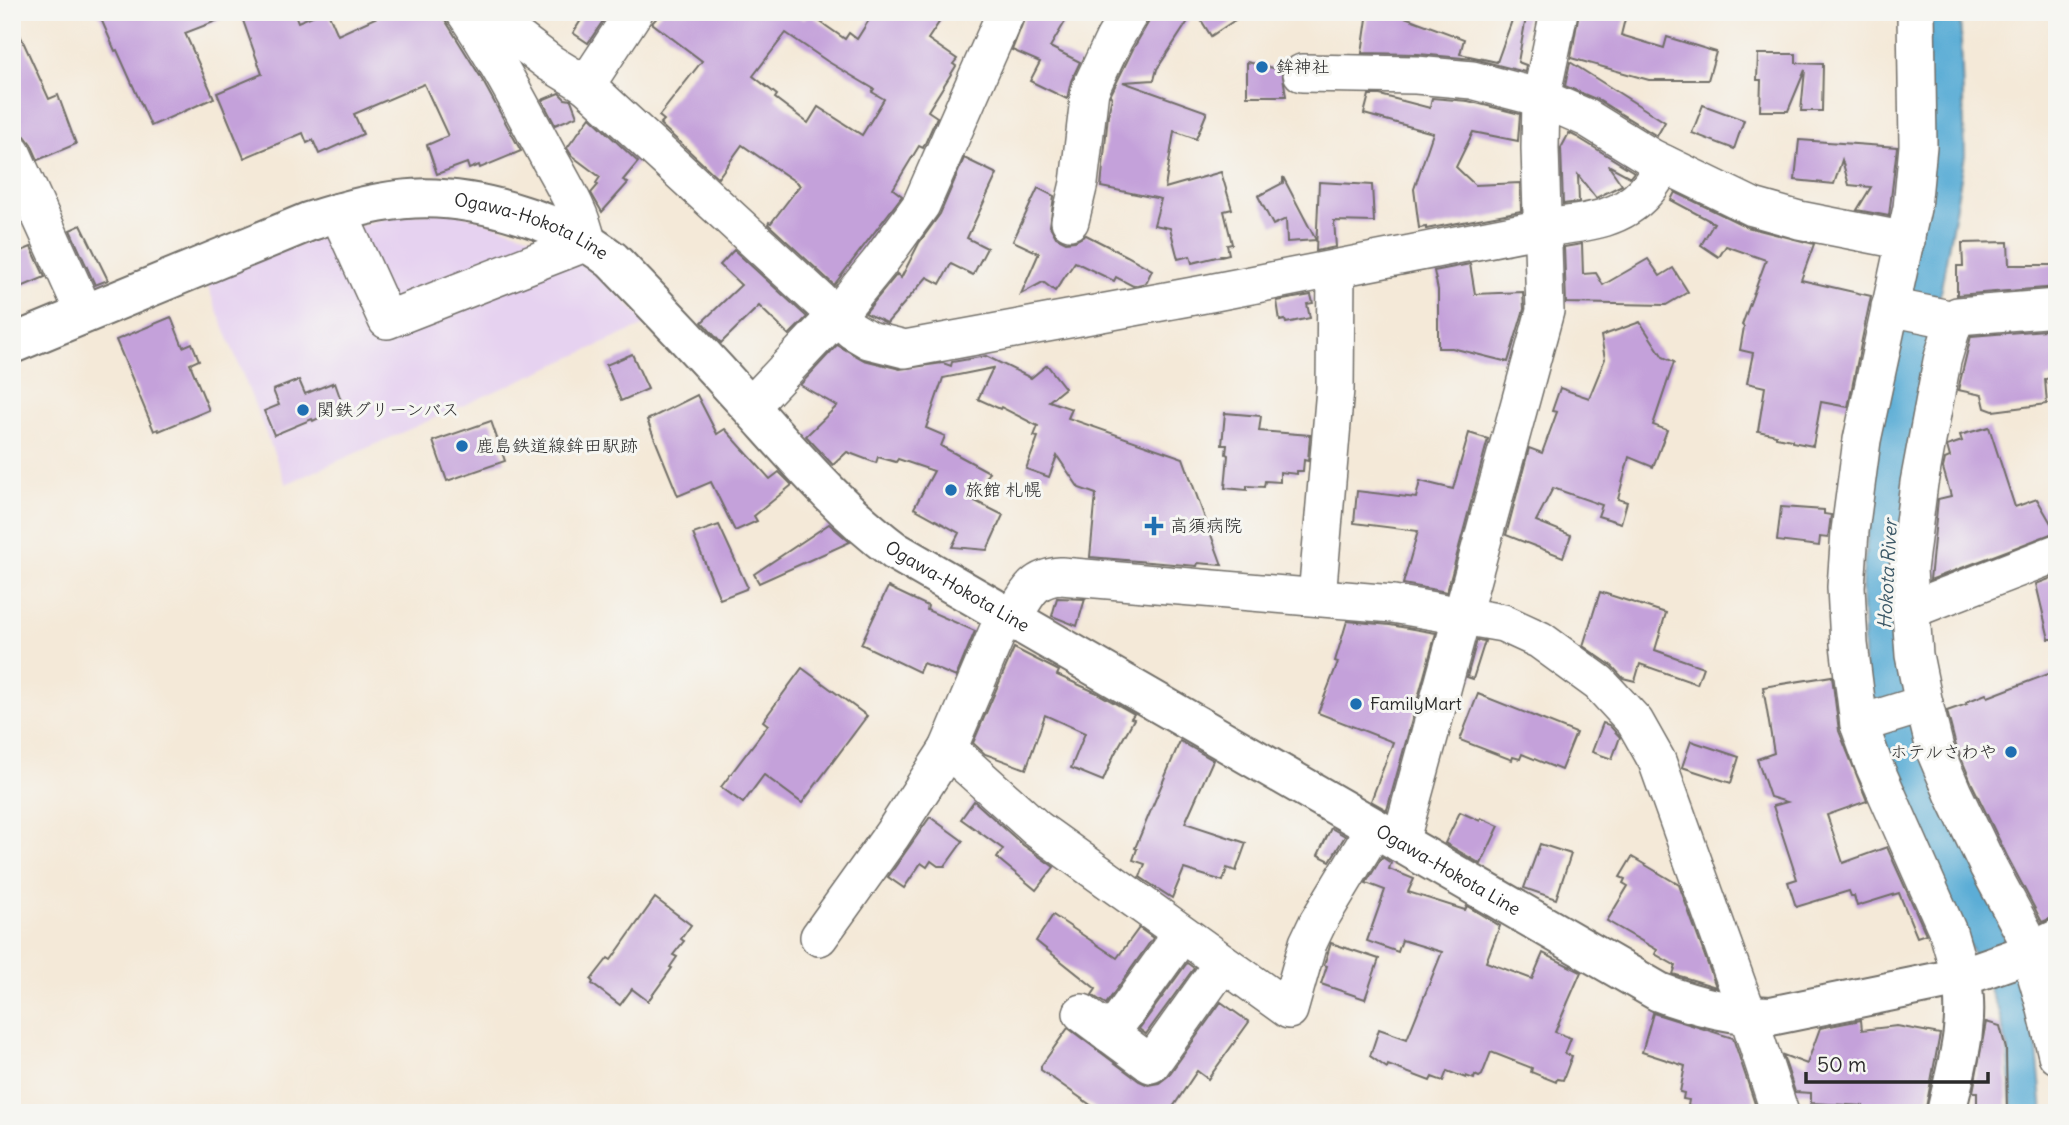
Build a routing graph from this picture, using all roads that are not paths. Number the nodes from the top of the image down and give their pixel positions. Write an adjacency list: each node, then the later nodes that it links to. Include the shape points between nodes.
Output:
1 (465, 12): 17 (street, via 505,75 565,188)
2 (483, 12): 9 (street)
3 (634, 12): 9 (street)
4 (1006, 12): 22 (street, via 921,205)
5 (1130, 12): 14 (street, via 1090,90)
6 (1559, 12): 10 (street)
7 (1916, 12): 16 (street, via 1918,146)
8 (1302, 73): 10 (street, via 1472,80)
9 (586, 85): 22 (street)
10 (1541, 98): 12 (street, via 1587,118); 15 (street)
11 (12, 153): 21 (street)
12 (1664, 164): 15 (street, via 1644,193 1619,212 1598,220); 16 (street, via 1753,207)
13 (338, 212): 17 (main road, Ogawa-Hokota Line, via 395,200 454,198 540,220); 17 (street, via 387,320); 21 (main road, Ogawa-Hokota Line)
14 (1070, 221)
15 (1543, 228): 18 (street); 29 (street, via 1545,311)
16 (1906, 241): 19 (street)
17 (587, 242): 25 (main road, Ogawa-Hokota Line, via 612,260)
18 (1336, 269): 22 (street, via 905,349 869,340); 27 (street, via 1335,388)
19 (1893, 307): 23 (street); 32 (street, via 1862,440 1846,587 1849,644)
20 (2057, 308): 23 (street)
21 (85, 314): 24 (main road, Ogawa-Hokota Line)
22 (836, 316): 25 (street)
23 (1951, 319): 28 (street, via 1919,483 1908,570)
24 (12, 344)
25 (750, 407): 30 (main road, Ogawa-Hokota Line, via 826,492 872,534)
26 (2057, 553): 28 (street)
27 (1317, 597): 29 (street); 30 (street, via 1061,576 1037,582)
28 (1910, 610): 31 (street)
29 (1461, 614): 34 (street); 40 (street, via 1503,623 1540,640 1599,683 1635,722 1661,773)
30 (1009, 616): 33 (street); 34 (main road, Ogawa-Hokota Line)
31 (1917, 706): 32 (street); 37 (street, via 1988,866)
32 (1865, 722): 39 (street, via 1872,763)
33 (948, 749): 35 (street, via 1037,829); 36 (street)
34 (1387, 835): 38 (street, via 1318,922 1289,1010); 40 (main road, Ogawa-Hokota Line, via 1659,992)
35 (1182, 933): 38 (street); 38 (street, via 1096,1023 1151,1064)
36 (819, 937)
37 (2037, 949): 39 (main road, Ogawa-Hokota Line); 41 (street)
38 (1223, 963)
39 (1970, 974): 40 (main road, Ogawa-Hokota Line, via 1791,1013); 43 (main road)
40 (1748, 1015): 42 (street)
41 (2057, 1055)
42 (1780, 1113)
43 (1946, 1113)

